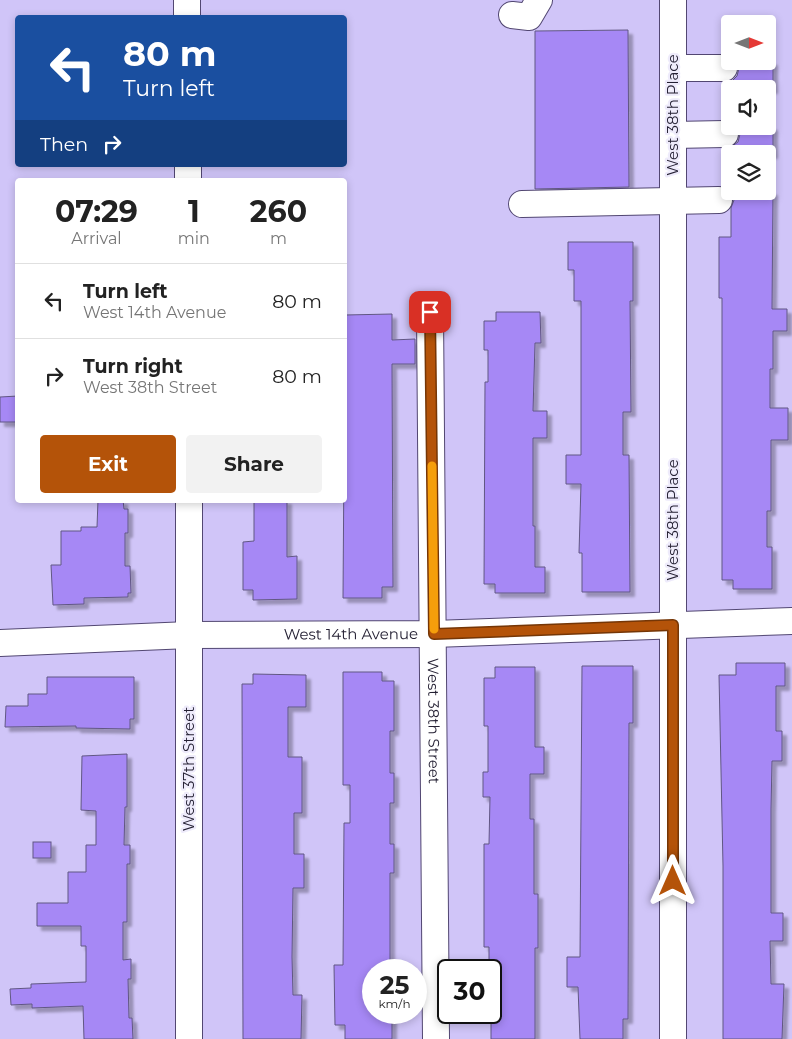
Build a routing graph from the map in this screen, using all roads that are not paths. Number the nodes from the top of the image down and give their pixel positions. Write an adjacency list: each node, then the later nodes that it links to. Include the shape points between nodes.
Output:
1 (187, 0): 4 (street)
2 (539, 0): 5 (street, via 529,17)
3 (673, 0): 6 (street, West 38th Place)
4 (187, 15)
5 (512, 15)
6 (673, 68): 7 (street); 9 (street, West 38th Place)
7 (721, 68)
8 (721, 134): 9 (street)
9 (673, 135): 11 (street, West 38th Place)
10 (719, 200): 11 (street)
11 (673, 201): 12 (street); 16 (street, West 38th Place)
12 (522, 204)
13 (430, 312): 17 (street, West 38th Street)
14 (189, 503): 18 (street, West 37th Street)
15 (792, 622): 16 (street, West 14th Avenue)
16 (673, 625): 17 (street, West 14th Avenue); 22 (street, West 38th Place)
17 (434, 634): 18 (street, West 14th Avenue); 21 (street, West 38th Street)
18 (189, 636): 19 (street, West 14th Avenue); 20 (street, West 37th Street)
19 (0, 643)
20 (189, 1039)
21 (436, 1039)
22 (673, 1039)

